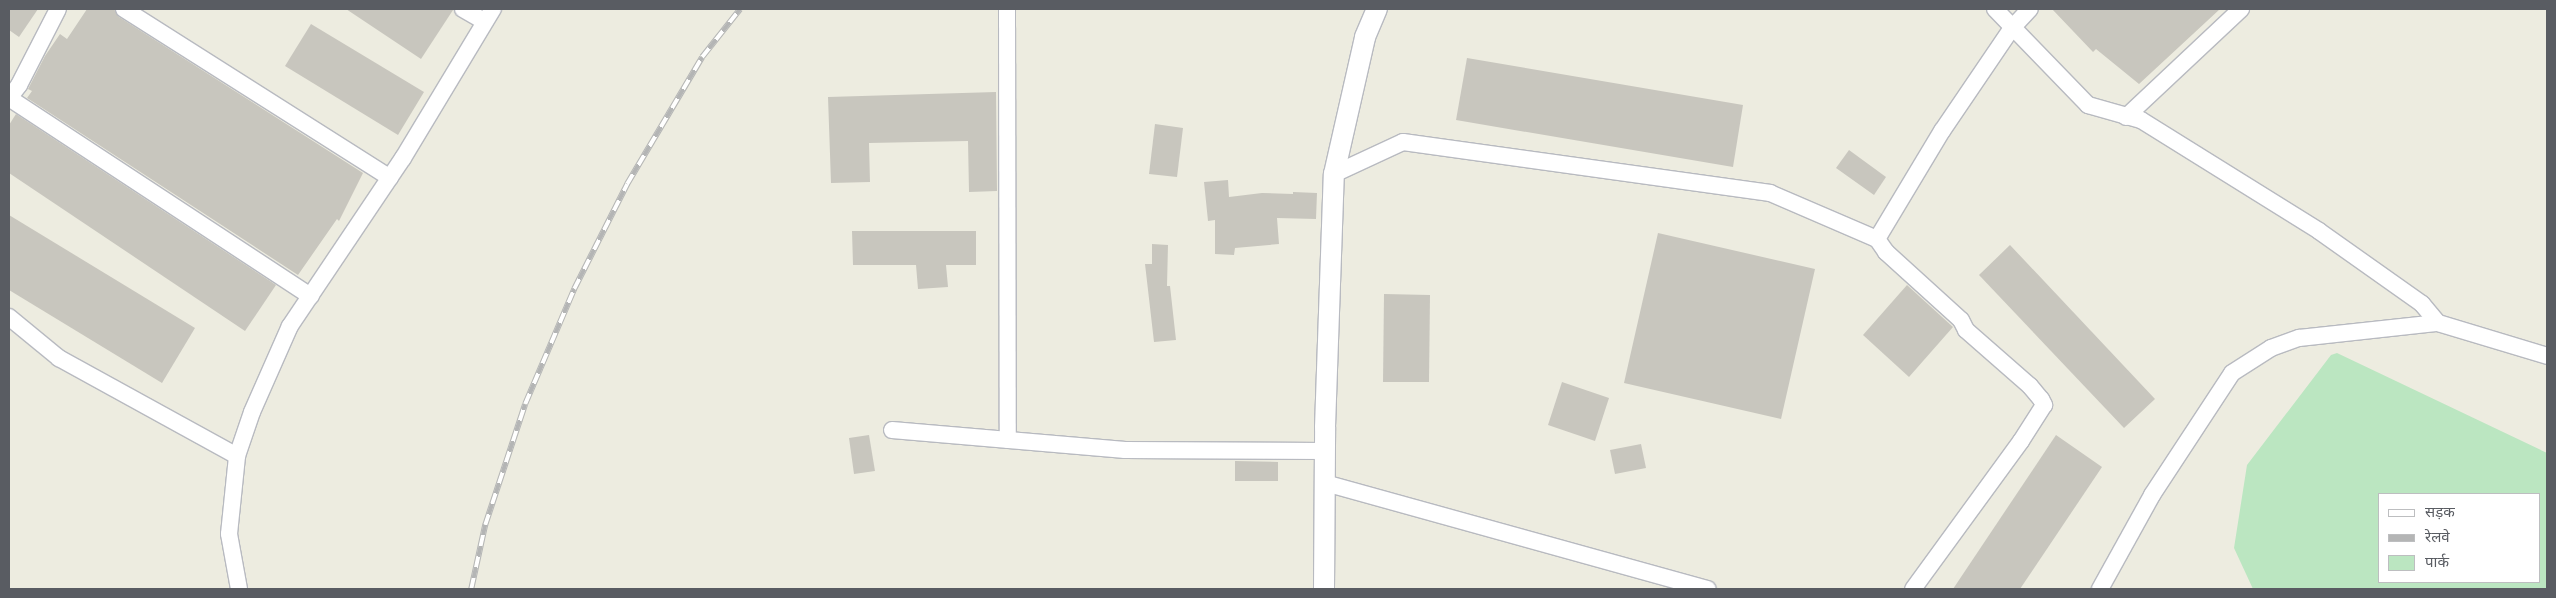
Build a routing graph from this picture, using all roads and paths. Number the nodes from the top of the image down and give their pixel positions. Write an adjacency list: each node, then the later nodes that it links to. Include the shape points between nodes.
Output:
1 (58, 9): 11 (street)
2 (124, 9): 14 (street)
3 (463, 9): 9 (street)
4 (1007, 9): 21 (street)
5 (1377, 9): 13 (street, via 1365,36)
6 (1995, 9): 10 (street)
7 (2030, 9): 10 (street)
8 (2240, 9): 12 (street)
9 (488, 15): 14 (street)
10 (2012, 28): 12 (street, via 2088,105); 15 (street, via 1942,131)
11 (9, 98): 16 (street)
12 (2126, 117): 18 (street, via 2141,120 2319,231 2422,304)
13 (1334, 174): 15 (street, via 1403,142 1770,192); 22 (street)
14 (390, 178): 16 (street)
15 (1877, 239): 28 (street, via 1886,252 1961,320 1966,330 2030,386 2044,405)
16 (311, 296): 23 (street, via 290,326 252,412)
17 (9, 317): 23 (street, via 59,358)
18 (2438, 323): 19 (street); 29 (street, via 2298,338 2271,348 2232,373 2152,495)
19 (2547, 356)
20 (892, 430): 21 (street)
21 (1008, 440): 22 (street, via 1125,450)
22 (1325, 451): 24 (street)
23 (237, 456): 25 (street, via 229,534)
24 (1325, 483): 26 (street); 27 (street)
25 (239, 589)
26 (1324, 589)
27 (1708, 589)
28 (1913, 589)
29 (2100, 589)

